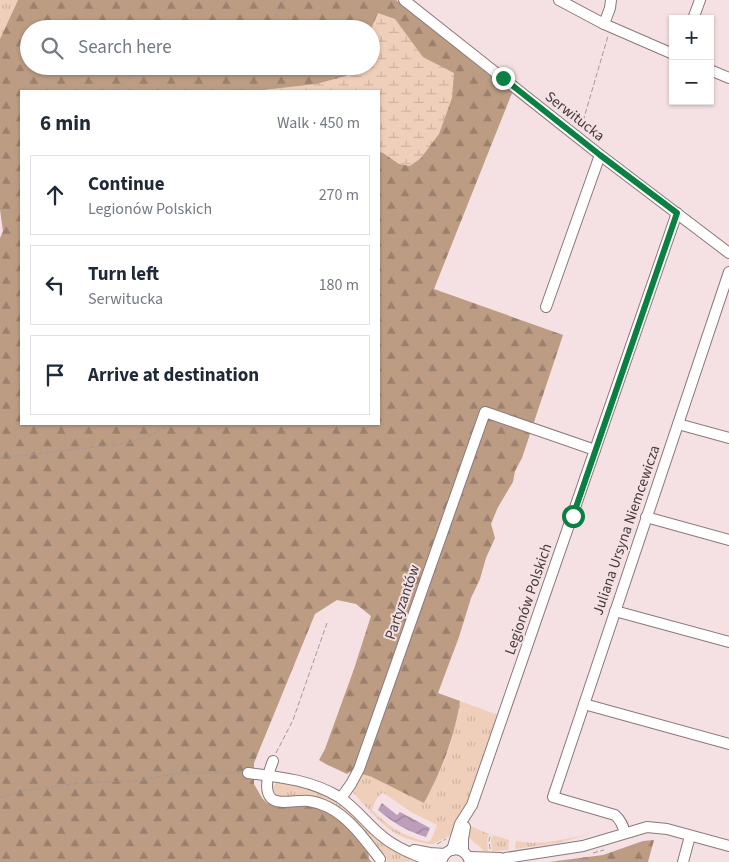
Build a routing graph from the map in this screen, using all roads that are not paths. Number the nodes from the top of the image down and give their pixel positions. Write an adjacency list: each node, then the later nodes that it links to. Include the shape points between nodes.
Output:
1 (404, 0): 10 (street, Serwitucka)
2 (559, 0): 6 (street)
3 (611, 0): 6 (street)
4 (700, 0): 5 (street)
5 (694, 15)
6 (607, 25): 7 (street)
7 (669, 52)
8 (714, 72): 9 (street)
9 (729, 78)
10 (600, 155): 11 (street, Serwitucka); 14 (street)
11 (677, 213): 12 (street, Serwitucka); 17 (street, Legionów Polskich)
12 (729, 254)
13 (729, 272): 15 (street, Juliana Ursyna Niemcewicza)
14 (546, 307)
15 (678, 424): 16 (street); 18 (street, Juliana Ursyna Niemcewicza)
16 (729, 438)
17 (595, 450): 27 (street, Partyzantów, via 485,412 359,769); 28 (street, Legionów Polskich)
18 (646, 517): 19 (street); 20 (street, Juliana Ursyna Niemcewicza)
19 (729, 540)
20 (615, 611): 21 (street); 22 (street, Juliana Ursyna Niemcewicza)
21 (729, 642)
22 (584, 704): 23 (street); 29 (street, Juliana Ursyna Niemcewicza, via 553,797 616,815)
23 (729, 744)
24 (273, 760): 26 (street)
25 (248, 773): 26 (street)
26 (268, 776): 27 (street, via 311,784); 37 (street, via 271,798 283,802 310,801 329,808 358,831)
27 (341, 798): 32 (street, via 380,835)
28 (472, 805): 33 (street, Legionów Polskich); 34 (street, via 464,832)
29 (625, 833): 30 (street, via 653,827); 36 (street, via 583,846)
30 (690, 836): 31 (street); 39 (street)
31 (729, 846)
32 (400, 847): 33 (street); 38 (street)
33 (446, 855): 34 (street, via 456,849)
34 (468, 857): 36 (street)
35 (491, 857): 36 (street)
36 (506, 858)
37 (380, 859)
38 (433, 862)
39 (683, 862)

